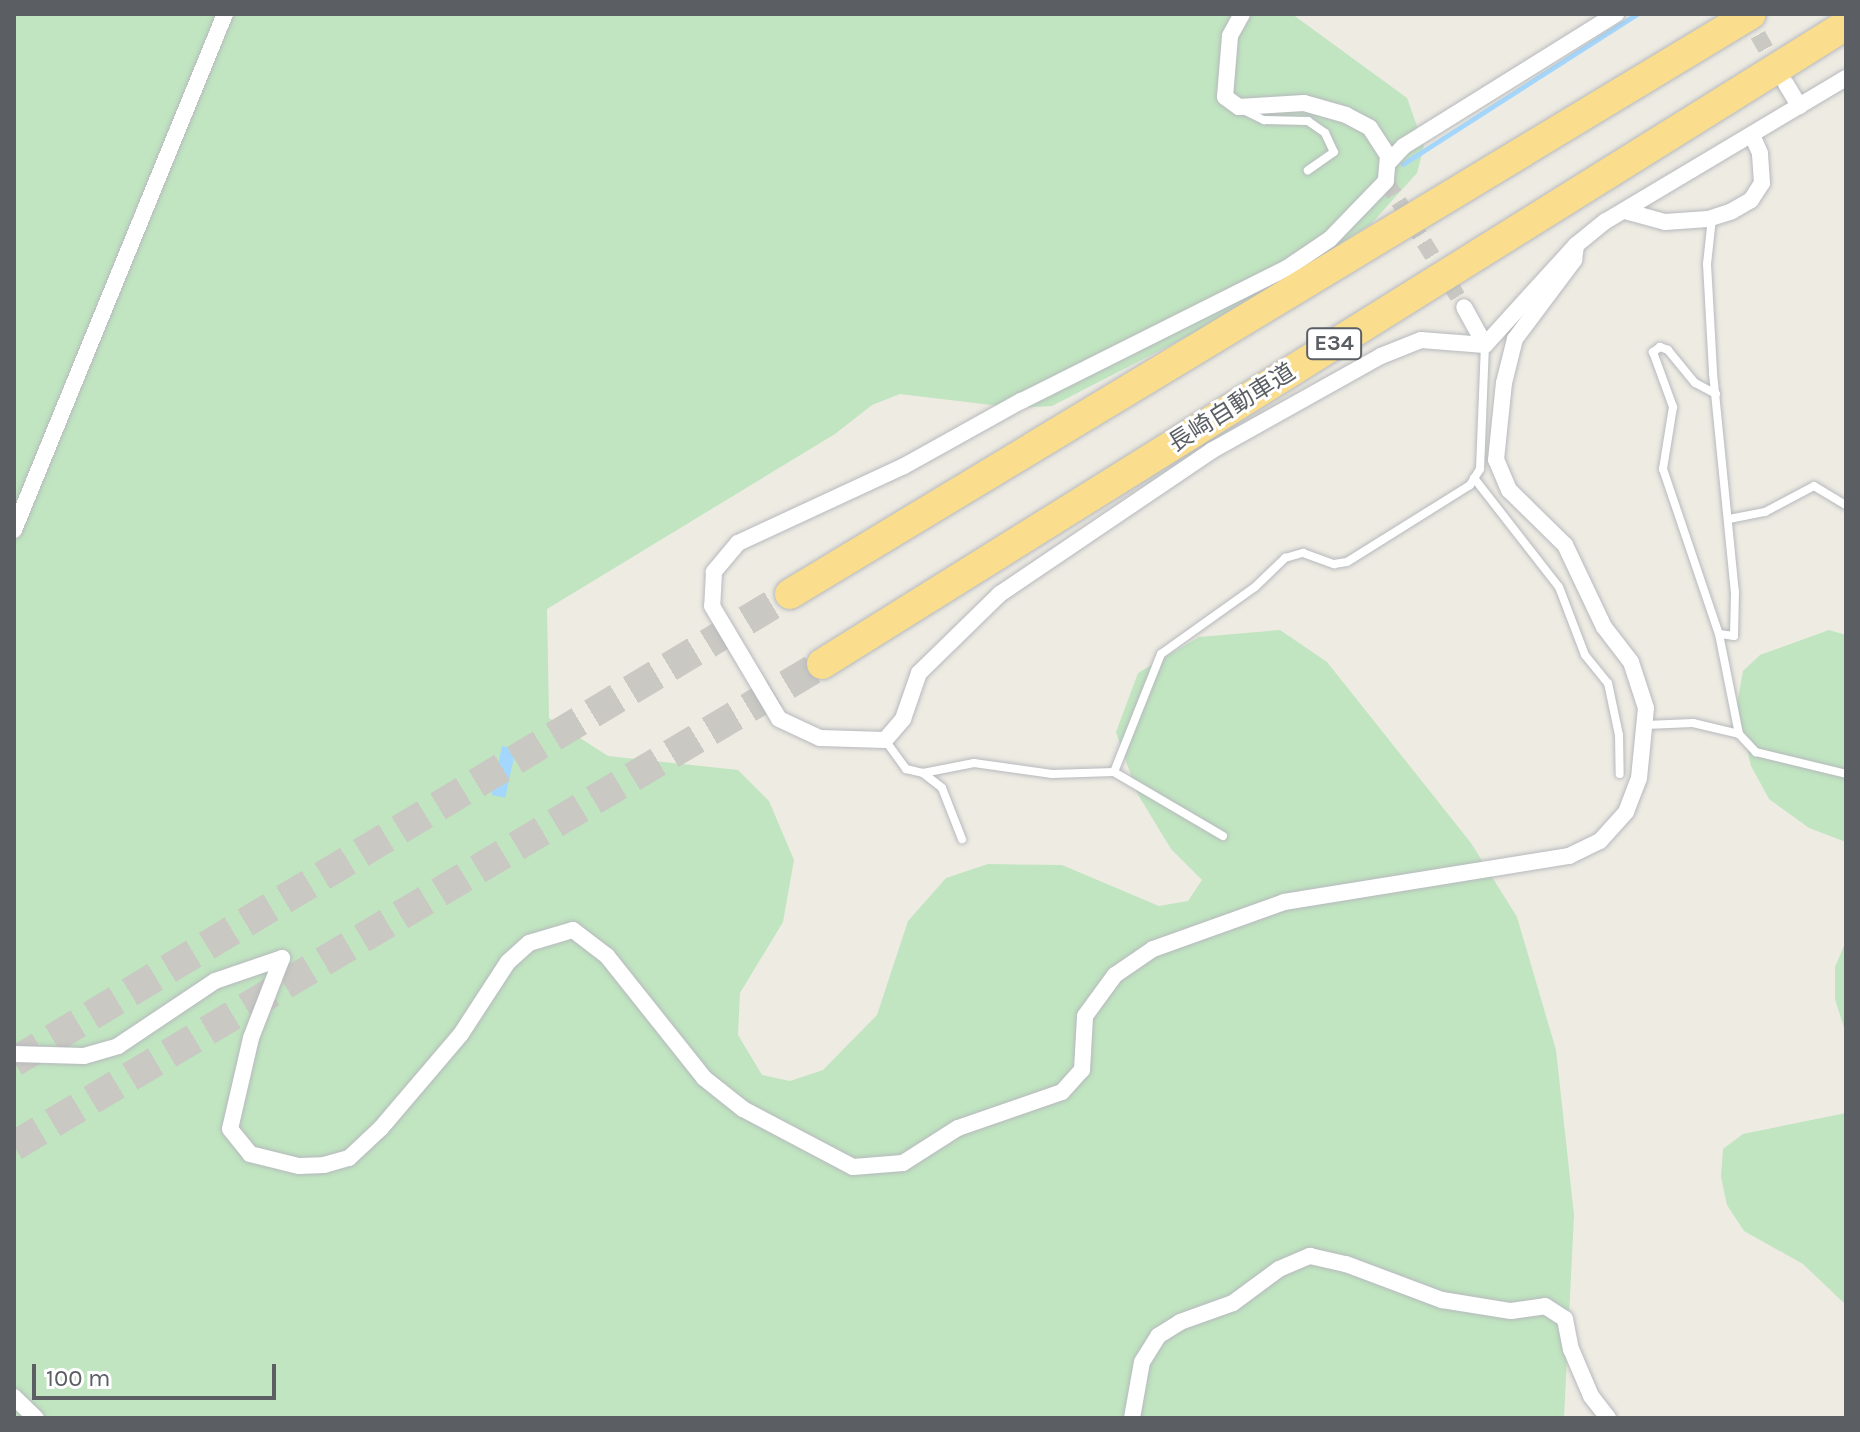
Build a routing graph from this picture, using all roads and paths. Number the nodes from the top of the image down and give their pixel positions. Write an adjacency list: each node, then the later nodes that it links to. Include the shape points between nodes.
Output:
1 (225, 14): 22 (street)
2 (1242, 14): 9 (street, via 1230,36 1223,76 1225,97)
3 (1616, 14): 11 (street, via 1404,146)
4 (1751, 14): 23 (highway)
5 (1846, 25): 25 (highway, 長崎自動車道 / E34)
6 (1846, 78): 8 (street)
7 (1786, 84): 8 (street)
8 (1799, 106): 10 (street)
9 (1239, 107): 11 (street, via 1304,103 1346,115 1370,128); 12 (lane, via 1264,120 1308,121 1325,133 1334,152)
10 (1752, 135): 13 (street); 14 (street, via 1760,153 1762,183 1751,200)
11 (1388, 163): 28 (street, via 1386,181 1330,239 1287,268 1021,401 904,466 738,543 724,558 714,572 712,606 779,719 820,738)
12 (1308, 170)
13 (1625, 211): 14 (street, via 1665,222); 15 (street)
14 (1712, 218): 18 (lane, via 1707,264)
15 (1576, 245): 17 (street); 26 (street, via 1574,260 1515,339 1504,383 1496,460 1509,490 1565,545 1604,627 1631,662)
16 (1464, 307): 17 (street)
17 (1485, 345): 19 (lane, via 1480,469); 28 (street, via 1421,340 1381,356 1211,451 1000,594 919,673 903,719)
18 (1716, 394): 21 (lane); 24 (lane, via 1695,383 1668,350 1660,347 1653,352 1673,407 1663,469)
19 (1474, 478): 29 (lane, via 1347,562 1334,564 1303,553 1285,558 1255,587 1161,654); 31 (lane, via 1559,587 1585,655 1608,683 1619,735)
20 (1846, 505): 21 (lane, via 1814,486 1765,512)
21 (1729, 519): 24 (lane, via 1734,636)
22 (14, 530)
23 (790, 594)
24 (1719, 634): 27 (lane)
25 (822, 664)
26 (1646, 725): 27 (lane, via 1693,723); 35 (street, via 1639,778 1626,812 1600,841 1569,856 1284,902 1153,949 1115,975 1085,1016 1082,1070 1062,1092 958,1128 903,1163 853,1167 743,1109 704,1078 607,956 573,930 529,943 508,962 461,1034 381,1128 349,1158 324,1165 299,1166 250,1154 230,1129 251,1038 282,958 215,981 118,1046 84,1056)
27 (1739, 734): 32 (lane, via 1756,752)
28 (885, 740): 30 (lane, via 906,769)
29 (1114, 772): 30 (lane, via 1052,774 974,763); 33 (lane)
30 (923, 773): 34 (lane, via 942,788)
31 (1620, 774)
32 (1846, 774)
33 (1223, 836)
34 (962, 839)
35 (14, 1054)
36 (14, 1397): 37 (street)
37 (36, 1418)
38 (1132, 1418): 39 (street, via 1142,1362 1158,1336 1233,1303 1279,1269 1310,1256 1442,1300 1511,1311 1545,1306 1565,1319 1591,1396)
39 (1608, 1418)

